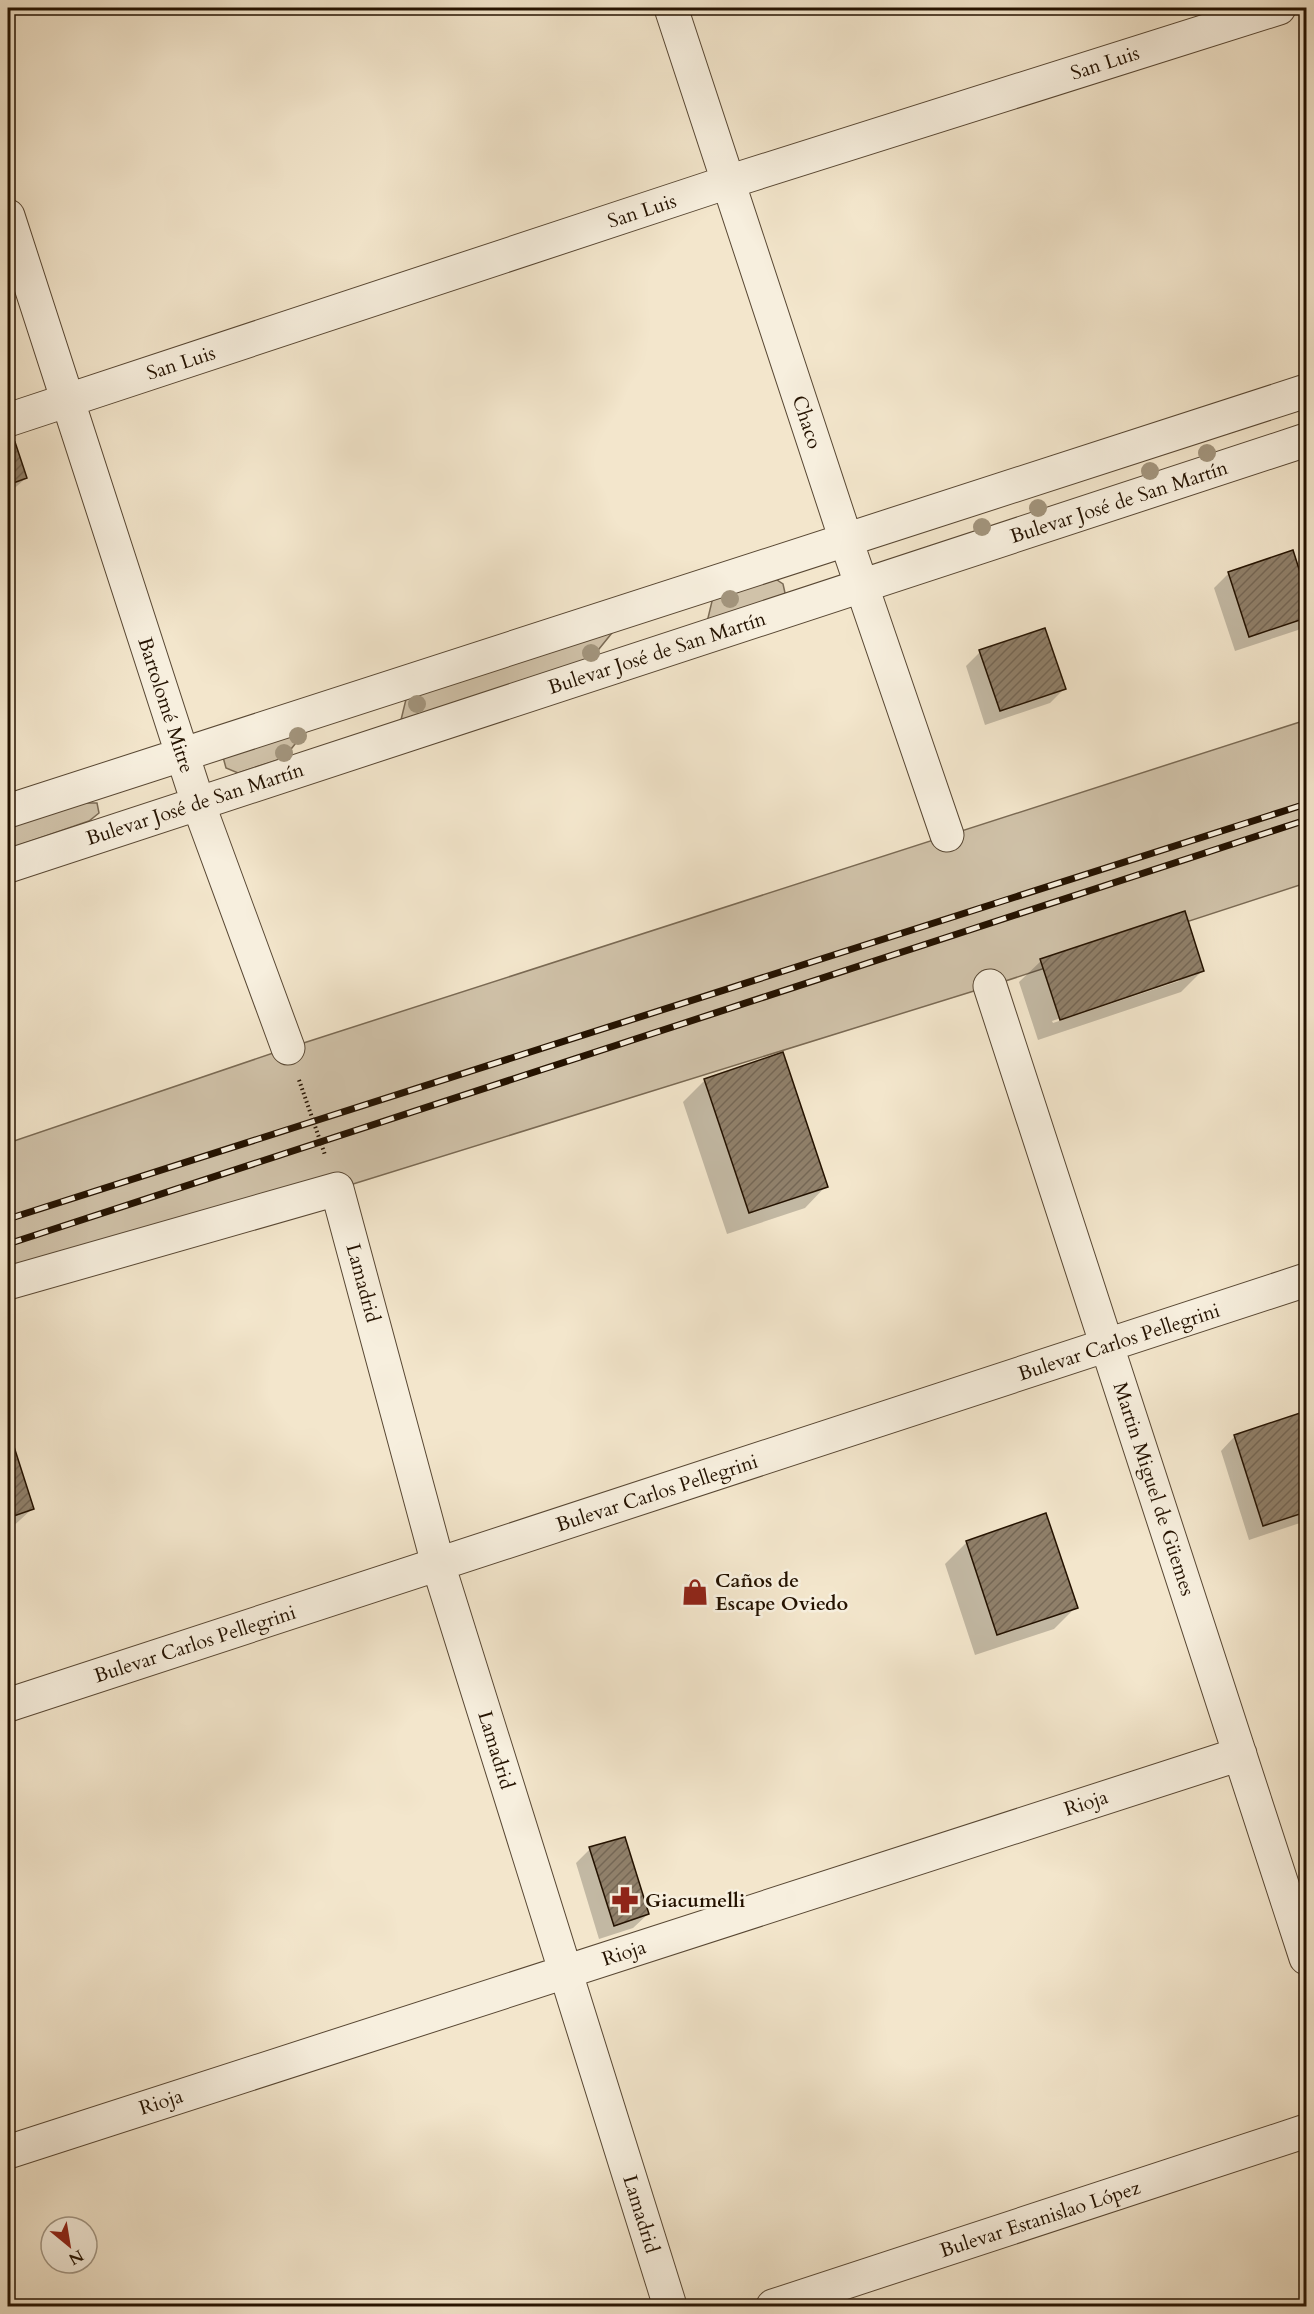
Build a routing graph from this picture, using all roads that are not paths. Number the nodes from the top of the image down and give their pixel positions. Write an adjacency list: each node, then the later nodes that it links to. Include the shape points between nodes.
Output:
1 (671, 8): 3 (street, Chaco)
2 (1279, 8): 3 (street, San Luis)
3 (728, 182): 6 (street, San Luis); 9 (street, Chaco)
4 (8, 216): 6 (street, Bartolomé Mitre)
5 (1306, 391): 9 (street)
6 (67, 400): 7 (street, San Luis); 11 (street, Bartolomé Mitre)
7 (8, 420)
8 (1306, 440): 10 (street, Bulevar José de San Martín)
9 (846, 540): 10 (street, Chaco); 11 (street)
10 (862, 585): 12 (street, Bulevar José de San Martín); 14 (street, Chaco)
11 (183, 754): 12 (street, Bartolomé Mitre); 13 (street)
12 (198, 803): 15 (street, Bulevar José de San Martín); 17 (street, Bartolomé Mitre)
13 (8, 811)
14 (947, 835)
15 (8, 866)
16 (990, 986): 20 (street, Martin Miguel de Güemes)
17 (288, 1048)
18 (1306, 1280): 20 (street, Bulevar Carlos Pellegrini)
19 (8, 1283): 21 (street, Lamadrid, via 338,1190)
20 (1107, 1346): 21 (street, Bulevar Carlos Pellegrini); 23 (street, Martin Miguel de Güemes)
21 (438, 1564): 22 (street, Bulevar Carlos Pellegrini); 25 (street, Lamadrid)
22 (8, 1705)
23 (1240, 1754): 24 (street, Martin Miguel de Güemes); 25 (street, Rioja)
24 (1306, 1958)
25 (566, 1972): 27 (street, Rioja); 28 (street, Lamadrid)
26 (1306, 2131): 29 (street, Bulevar Estanislao López)
27 (8, 2152)
28 (670, 2307)
29 (773, 2307)

